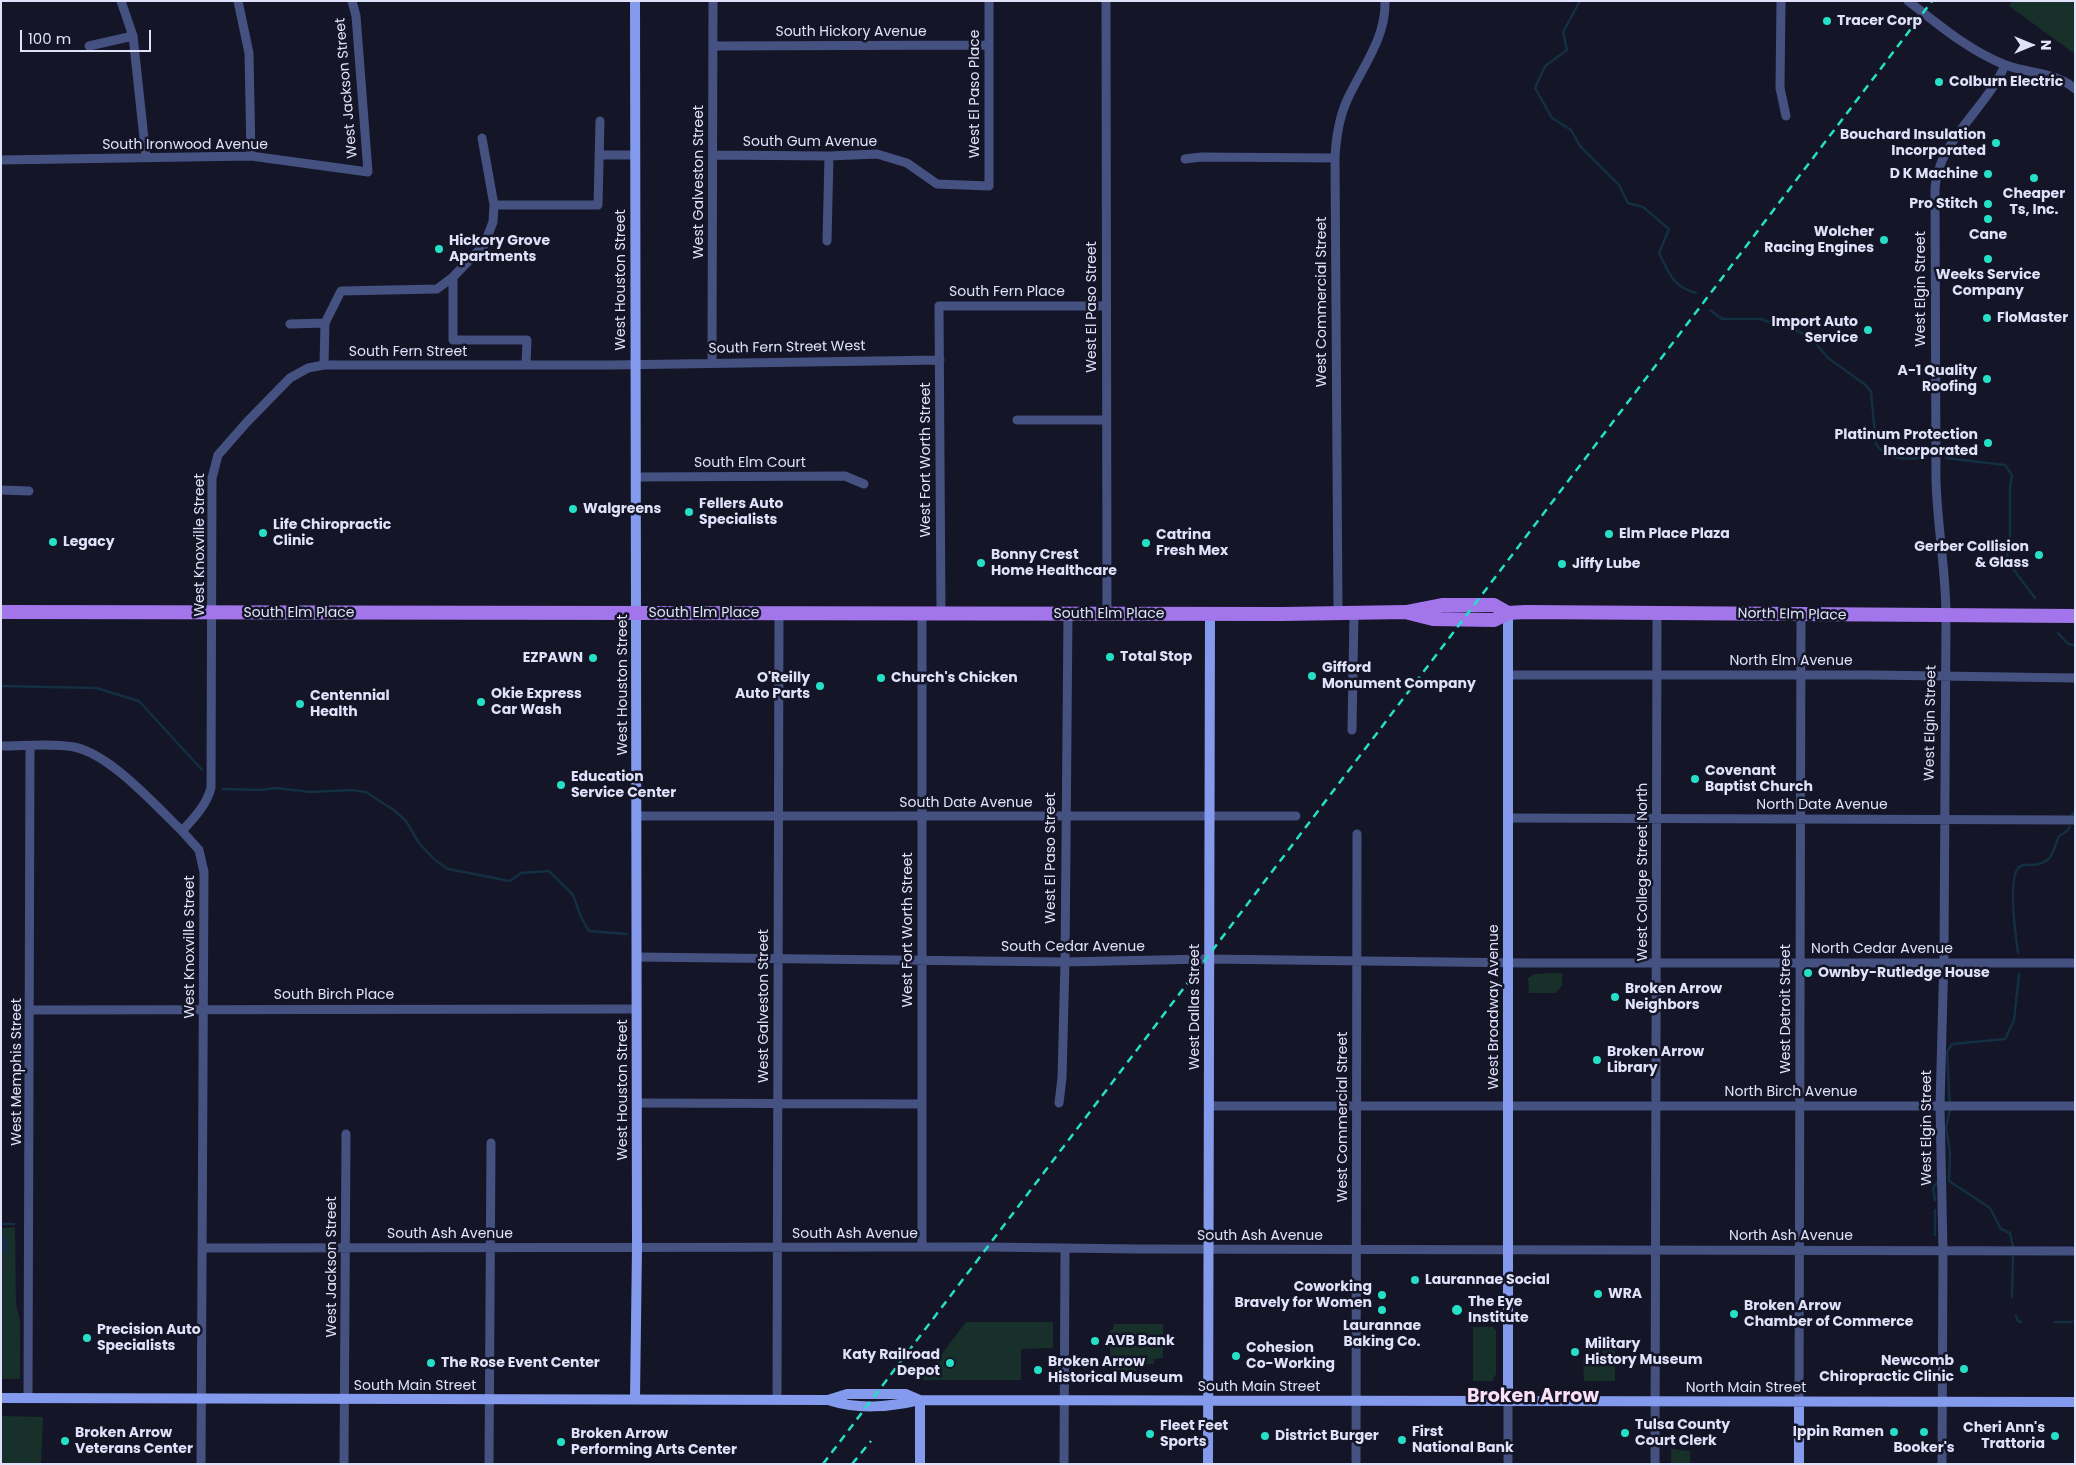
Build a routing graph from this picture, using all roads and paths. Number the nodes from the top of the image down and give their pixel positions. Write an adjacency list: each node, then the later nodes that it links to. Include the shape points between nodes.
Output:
1 (121, 1): 11 (street)
2 (238, 1): 23 (street, via 249,53)
3 (352, 1): 29 (street, West Jackson Street, via 356,16)
4 (635, 1): 21 (main road, West Houston Street)
5 (713, 1): 14 (street, West Galveston Street)
6 (988, 1): 12 (street, West El Paso Place)
7 (1106, 1): 35 (street, West El Paso Street)
8 (1385, 1): 26 (street, West Commercial Street, via 1376,47 1340,117)
9 (1781, 1): 17 (street, via 1780,88)
10 (1908, 1): 15 (street, via 1981,54)
11 (133, 36): 13 (street); 25 (street)
12 (989, 45): 14 (street, South Hickory Avenue); 30 (street, West El Paso Place)
13 (89, 46)
14 (714, 46): 22 (street, West Galveston Street)
15 (2005, 65): 16 (street, via 2058,79); 64 (street, West Elgin Street, via 1993,88 1946,152 1936,180 1936,478)
16 (2075, 90)
17 (1786, 116)
18 (600, 121): 20 (street)
19 (482, 138): 31 (street)
20 (599, 155): 21 (street); 31 (street, via 598,205)
21 (635, 155): 40 (main road, West Houston Street)
22 (713, 155): 24 (street, South Gum Avenue); 39 (street, West Galveston Street)
23 (251, 156): 25 (street, South Ironwood Avenue); 29 (street, South Ironwood Avenue)
24 (829, 156): 30 (street, South Gum Avenue, via 877,154 908,163 937,184); 32 (street)
25 (146, 157): 27 (street, South Ironwood Avenue)
26 (1335, 158): 28 (street, via 1202,157); 56 (street, West Commercial Street)
27 (1, 160)
28 (1185, 160)
29 (368, 172)
30 (989, 186)
31 (494, 205): 33 (street, via 492,228 484,245)
32 (827, 242)
33 (453, 276): 36 (street, via 437,289 341,291); 42 (street, via 453,340 527,340)
34 (939, 306): 35 (street, South Fern Place); 38 (street, West Fort Worth Street)
35 (1106, 306): 44 (street, West El Paso Street)
36 (325, 323): 37 (street); 41 (street)
37 (290, 324)
38 (940, 360): 39 (street, South Fern Street West); 54 (street, West Fort Worth Street)
39 (712, 363): 40 (street, South Fern Street West)
40 (635, 364): 42 (street, South Fern Street); 46 (main road, West Houston Street)
41 (324, 365): 42 (street, South Fern Street); 45 (street, South Fern Street, via 308,368 290,378)
42 (526, 365)
43 (1017, 420): 44 (street)
44 (1106, 420): 55 (street, West El Paso Street)
45 (218, 455): 51 (street, West Knoxville Street, via 212,478)
46 (636, 476): 47 (street, South Elm Court, via 845,476); 52 (main road, West Houston Street)
47 (864, 484)
48 (1, 490): 49 (street)
49 (29, 491)
50 (1, 612): 51 (main road, South Elm Place)
51 (213, 613): 52 (main road, South Elm Place); 85 (street, West Knoxville Street, via 211,788 200,811)
52 (636, 613): 53 (main road, South Elm Place); 74 (main road, West Houston Street)
53 (779, 613): 60 (main road, South Elm Place); 76 (street, West Galveston Street)
54 (941, 613): 60 (main road, South Elm Place); 61 (main road, South Elm Place)
55 (1107, 613): 61 (main road, South Elm Place); 62 (main road, South Elm Place)
56 (1338, 613): 57 (main road, South Elm Place); 62 (main road, South Elm Place)
57 (1354, 613): 58 (main road, South Elm Place, via 1406,612 1442,605 1494,605); 71 (street)
58 (1508, 613): 59 (main road, North Elm Place); 66 (main road, West Broadway Avenue)
59 (1657, 613): 63 (main road, North Elm Place); 67 (street, West College Street North)
60 (922, 614): 77 (street, West Fort Worth Street)
61 (1068, 614): 79 (street, West El Paso Street)
62 (1210, 614): 78 (main road, West Dallas Street)
63 (1801, 615): 64 (main road, North Elm Place); 68 (street, West Detroit Street)
64 (1946, 616): 65 (main road, North Elm Place); 69 (street, West Elgin Street)
65 (2075, 616)
66 (1508, 675): 67 (street, North Elm Avenue); 80 (main road, West Broadway Avenue)
67 (1657, 675): 68 (street, North Elm Avenue); 81 (street, West College Street North)
68 (1800, 675): 69 (street, North Elm Avenue); 82 (street, West Detroit Street)
69 (1945, 676): 70 (street, North Elm Avenue); 83 (street, West Elgin Street)
70 (2075, 678)
71 (1352, 730)
72 (1, 746): 73 (street)
73 (30, 746): 85 (street, via 72,746 100,757); 100 (street, West Memphis Street)
74 (636, 816): 76 (street, South Date Avenue); 87 (main road, West Houston Street)
75 (1296, 816): 78 (street, South Date Avenue)
76 (778, 817): 77 (street, South Date Avenue); 88 (street, West Galveston Street)
77 (922, 817): 79 (street, South Date Avenue); 89 (street, West Fort Worth Street)
78 (1208, 817): 79 (street, South Date Avenue); 90 (main road, West Dallas Street)
79 (1065, 818): 92 (street, West El Paso Street)
80 (1508, 818): 81 (street, North Date Avenue); 96 (main road, West Broadway Avenue)
81 (1657, 818): 82 (street, North Date Avenue); 93 (street, West College Street North)
82 (1800, 818): 83 (street, North Date Avenue); 94 (street, West Detroit Street)
83 (1944, 819): 84 (street, North Date Avenue); 97 (street, West Elgin Street)
84 (2075, 820)
85 (182, 831): 99 (street, West Knoxville Street, via 195,843 204,865)
86 (1357, 834): 91 (street, West Commercial Street)
87 (637, 957): 88 (street, South Cedar Avenue); 98 (main road, West Houston Street)
88 (778, 959): 89 (street, South Cedar Avenue); 103 (street, West Galveston Street)
89 (922, 960): 92 (street, South Cedar Avenue); 104 (street, West Fort Worth Street)
90 (1209, 960): 91 (street, South Cedar Avenue); 92 (street, South Cedar Avenue); 105 (main road, West Dallas Street)
91 (1357, 961): 96 (street, South Cedar Avenue); 106 (street, West Commercial Street)
92 (1065, 962): 102 (street, West El Paso Street)
93 (1656, 962): 94 (street, North Cedar Avenue); 96 (street, North Cedar Avenue); 108 (street, West College Street North)
94 (1800, 962): 97 (street, North Cedar Avenue); 109 (street, West Detroit Street)
95 (2075, 962): 97 (street, North Cedar Avenue)
96 (1508, 963): 107 (main road, West Broadway Avenue)
97 (1944, 963): 110 (street, West Elgin Street)
98 (637, 1008): 99 (street, South Birch Place); 101 (main road, West Houston Street)
99 (203, 1009): 100 (street, South Birch Place); 116 (street, West Knoxville Street)
100 (31, 1010): 129 (street, West Memphis Street)
101 (637, 1103): 103 (street); 118 (main road, West Houston Street)
102 (1059, 1103)
103 (778, 1104): 104 (street); 119 (street, West Galveston Street)
104 (922, 1104): 115 (street, West Fort Worth Street)
105 (1209, 1106): 106 (street, North Birch Avenue); 121 (main road, West Dallas Street)
106 (1357, 1106): 107 (street, North Birch Avenue); 122 (street, West Commercial Street)
107 (1508, 1106): 108 (street, North Birch Avenue); 123 (main road, West Broadway Avenue)
108 (1656, 1106): 109 (street, North Birch Avenue); 124 (street, West College Street North)
109 (1800, 1106): 110 (street, North Birch Avenue); 125 (street, West Detroit Street)
110 (1943, 1106): 111 (street, North Birch Avenue); 126 (street, West Elgin Street)
111 (2075, 1106)
112 (346, 1134): 117 (street, West Jackson Street)
113 (491, 1144): 114 (street)
114 (490, 1247): 117 (street, South Ash Avenue); 118 (street, South Ash Avenue); 134 (street)
115 (922, 1247): 119 (street, South Ash Avenue); 120 (street, South Ash Avenue)
116 (202, 1248): 117 (street, South Ash Avenue); 130 (street, West Knoxville Street)
117 (345, 1248): 131 (street, West Jackson Street)
118 (637, 1248): 119 (street, South Ash Avenue); 132 (main road, West Houston Street)
119 (777, 1248): 133 (street, West Galveston Street)
120 (1065, 1249): 121 (street, South Ash Avenue); 136 (street)
121 (1208, 1249): 122 (street, South Ash Avenue); 137 (main road, West Dallas Street)
122 (1356, 1250): 123 (street, South Ash Avenue); 138 (street, West Commercial Street)
123 (1508, 1250): 124 (street, North Ash Avenue); 139 (main road, West Broadway Avenue)
124 (1656, 1250): 125 (street, North Ash Avenue); 140 (street, West College Street North)
125 (1800, 1250): 126 (street, North Ash Avenue); 141 (street, West Detroit Street)
126 (1943, 1250): 127 (street, North Ash Avenue); 142 (street, West Elgin Street)
127 (2075, 1250)
128 (1, 1398): 129 (main road, South Main Street)
129 (28, 1398): 130 (main road, South Main Street)
130 (201, 1399): 131 (main road, South Main Street); 144 (street, West Knoxville Street)
131 (344, 1399): 134 (main road, South Main Street); 145 (street, West Jackson Street)
132 (635, 1399): 133 (main road, South Main Street); 134 (main road, South Main Street)
133 (777, 1399): 135 (main road, South Main Street, via 828,1400 848,1406 894,1406)
134 (490, 1400): 146 (street)
135 (920, 1400): 136 (main road, South Main Street); 147 (main road)
136 (1064, 1400): 137 (main road, South Main Street); 148 (street)
137 (1208, 1400): 138 (main road, South Main Street); 149 (main road, West Dallas Street)
138 (1356, 1400): 139 (main road, South Main Street); 150 (street, West Commercial Street)
139 (1508, 1401): 140 (main road, North Main Street); 151 (street)
140 (1655, 1401): 141 (main road, North Main Street); 152 (street, West College Street North)
141 (1799, 1402): 142 (main road, North Main Street); 153 (main road)
142 (1942, 1402): 143 (main road, North Main Street); 154 (street, West Elgin Street)
143 (2075, 1402)
144 (201, 1464)
145 (344, 1464)
146 (489, 1464)
147 (920, 1464)
148 (1064, 1464)
149 (1208, 1464)
150 (1356, 1464)
151 (1508, 1464)
152 (1655, 1464)
153 (1799, 1464)
154 (1942, 1464)

